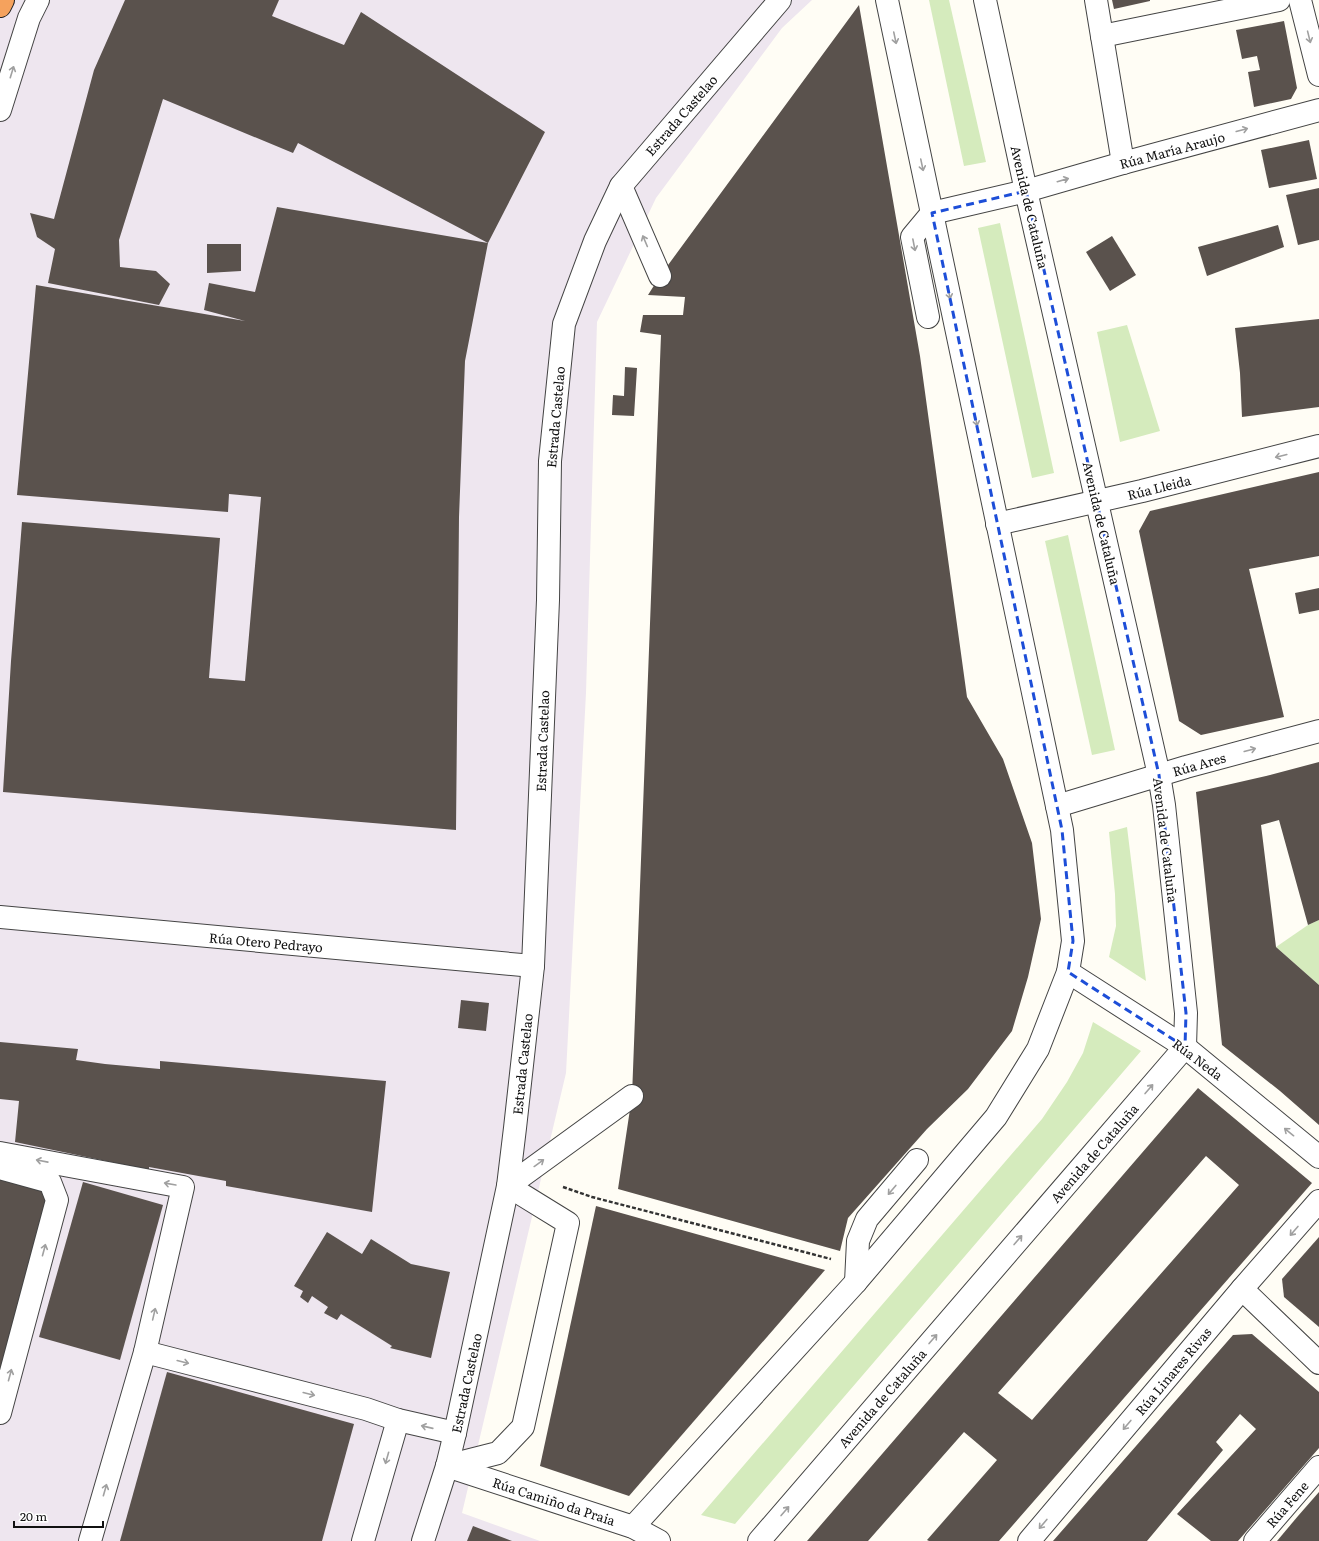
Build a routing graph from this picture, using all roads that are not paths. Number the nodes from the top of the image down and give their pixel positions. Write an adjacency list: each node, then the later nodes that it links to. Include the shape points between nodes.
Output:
1 (3, 0): 9 (highway)
2 (38, 0): 12 (street, one-way to 2, via 29,18)
3 (780, 0): 15 (street, Estrada Castelao)
4 (887, 0): 17 (street, one-way to 17)
5 (985, 0): 16 (street, Avenida de Cataluña)
6 (1096, 0): 10 (street)
7 (1279, 0): 10 (street)
8 (1300, 0): 11 (street, one-way to 11)
9 (0, 6)
10 (1102, 36): 14 (street)
11 (1319, 74)
12 (0, 110)
13 (1319, 110): 14 (street, Rúa María Araujo, one-way to 13)
14 (1122, 163): 16 (street, Rúa María Araujo, one-way to 14)
15 (621, 186): 18 (street, one-way to 15); 27 (street, Estrada Castelao, via 595,241 564,324 550,461 548,600)
16 (1026, 191): 17 (street, Rúa María Araujo); 21 (street, Avenida de Cataluña)
17 (932, 213): 19 (street, one-way to 19, via 912,237); 22 (street, one-way to 22)
18 (660, 276)
19 (928, 317)
20 (1319, 446): 21 (street, Rúa Lleida, one-way to 21)
21 (1097, 502): 22 (street, Rúa Lleida); 24 (street, Avenida de Cataluña)
22 (998, 524): 25 (street)
23 (1319, 731): 24 (street, Rúa Ares, one-way to 23)
24 (1159, 776): 25 (street, Rúa Ares); 29 (street, Avenida de Cataluña, via 1186,1013)
25 (1057, 806): 28 (street, via 1062,830 1072,941)
26 (0, 917): 27 (street, Rúa Otero Pedrayo)
27 (533, 966): 35 (street, Estrada Castelao)
28 (1068, 972): 29 (street, Rúa Neda); 37 (street, via 1038,1049 996,1117)
29 (1185, 1047): 32 (street, Rúa Neda, one-way to 29); 51 (street, Avenida de Cataluña, one-way to 29)
30 (632, 1096): 35 (street, one-way to 30)
31 (0, 1153): 39 (street, one-way to 31, via 183,1187)
32 (1319, 1157)
33 (917, 1160): 37 (street, one-way to 37, via 867,1219 858,1242)
34 (0, 1168): 41 (street, one-way to 34, via 57,1200 50,1182)
35 (508, 1186): 43 (street, Estrada Castelao); 44 (street, via 568,1223 523,1427 498,1453)
36 (1319, 1201): 38 (street, Rúa Linares Rivas, one-way to 38)
37 (856, 1274): 46 (street)
38 (1242, 1289): 40 (street); 52 (street, Rúa Linares Rivas, one-way to 52)
39 (145, 1352): 42 (street, one-way to 42, via 366,1409); 47 (street, one-way to 39)
40 (1319, 1363)
41 (0, 1413)
42 (398, 1420): 43 (street, one-way to 42); 48 (street, one-way to 48)
43 (455, 1433): 44 (street, Estrada Castelao)
44 (447, 1466): 46 (street, Rúa Camiño da Praia); 49 (street, Estrada Castelao)
45 (1319, 1468): 53 (street, Rúa Fene)
46 (634, 1526): 50 (street, Rúa Camiño da Praia)
47 (90, 1541)
48 (363, 1541)
49 (423, 1541)
50 (659, 1541)
51 (759, 1541)
52 (1029, 1541)
53 (1255, 1541)

